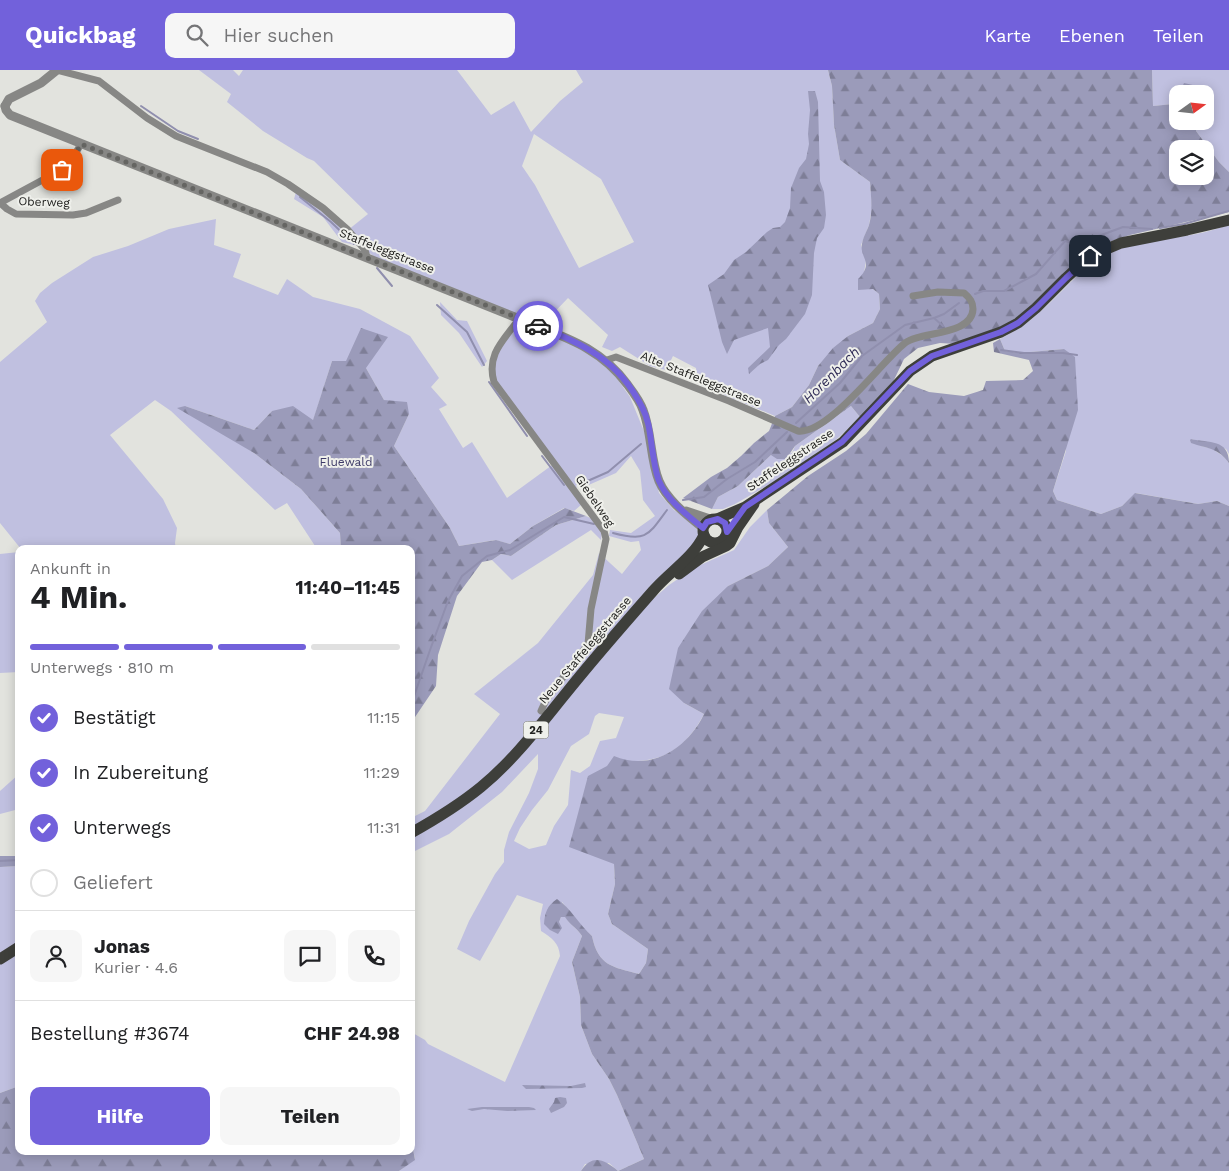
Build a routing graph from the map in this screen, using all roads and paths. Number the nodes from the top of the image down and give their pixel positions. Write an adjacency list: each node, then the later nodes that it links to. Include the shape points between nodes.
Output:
1 (57, 70): 2 (street); 7 (street, via 99,81 176,136 267,172 288,184 348,230)
2 (3, 106): 3 (street, Staffeleggstrasse, via 10,114)
3 (81, 144): 5 (street, via 71,162 62,170); 7 (street, Staffeleggstrasse)
4 (118, 200): 5 (street, Oberweg, via 90,212 73,215 16,214)
5 (0, 203)
6 (1229, 220): 11 (main road, Staffeleggstrasse / 24, via 1121,243 1090,256 1018,323 932,356 910,371 842,442)
7 (367, 257): 9 (street, Staffeleggstrasse)
8 (913, 296): 10 (street, Alte Staffeleggstrasse, via 938,292 964,293 973,304 972,313 955,328 910,340 850,400 804,432 616,357)
9 (519, 319): 10 (street, Staffeleggstrasse, via 578,343); 18 (street, Giebelweg, via 492,356 494,382 604,531 606,539 590,609 588,644)
10 (607, 360): 13 (street, Staffeleggstrasse, via 643,408 660,482 667,495)
11 (757, 499): 12 (main road, Staffeleggstrasse / 24); 16 (main road, 24, via 730,543)
12 (745, 507): 13 (main road, Staffeleggstrasse / 24); 14 (main road, Staffeleggstrasse / 24)
13 (708, 525): 14 (main road, via 725,523); 15 (main road, via 707,540); 17 (main road, Neue Staffeleggstrasse / 24, via 695,548)
14 (727, 532): 15 (main road, via 722,541)
15 (714, 543): 16 (main road, 24, via 699,552)
16 (689, 565): 17 (main road, 24)
17 (641, 606): 19 (main road, Neue Staffeleggstrasse / 24, via 500,770 467,798)
18 (541, 711)
19 (415, 831)
20 (15, 950): 21 (main road)
21 (0, 959)

